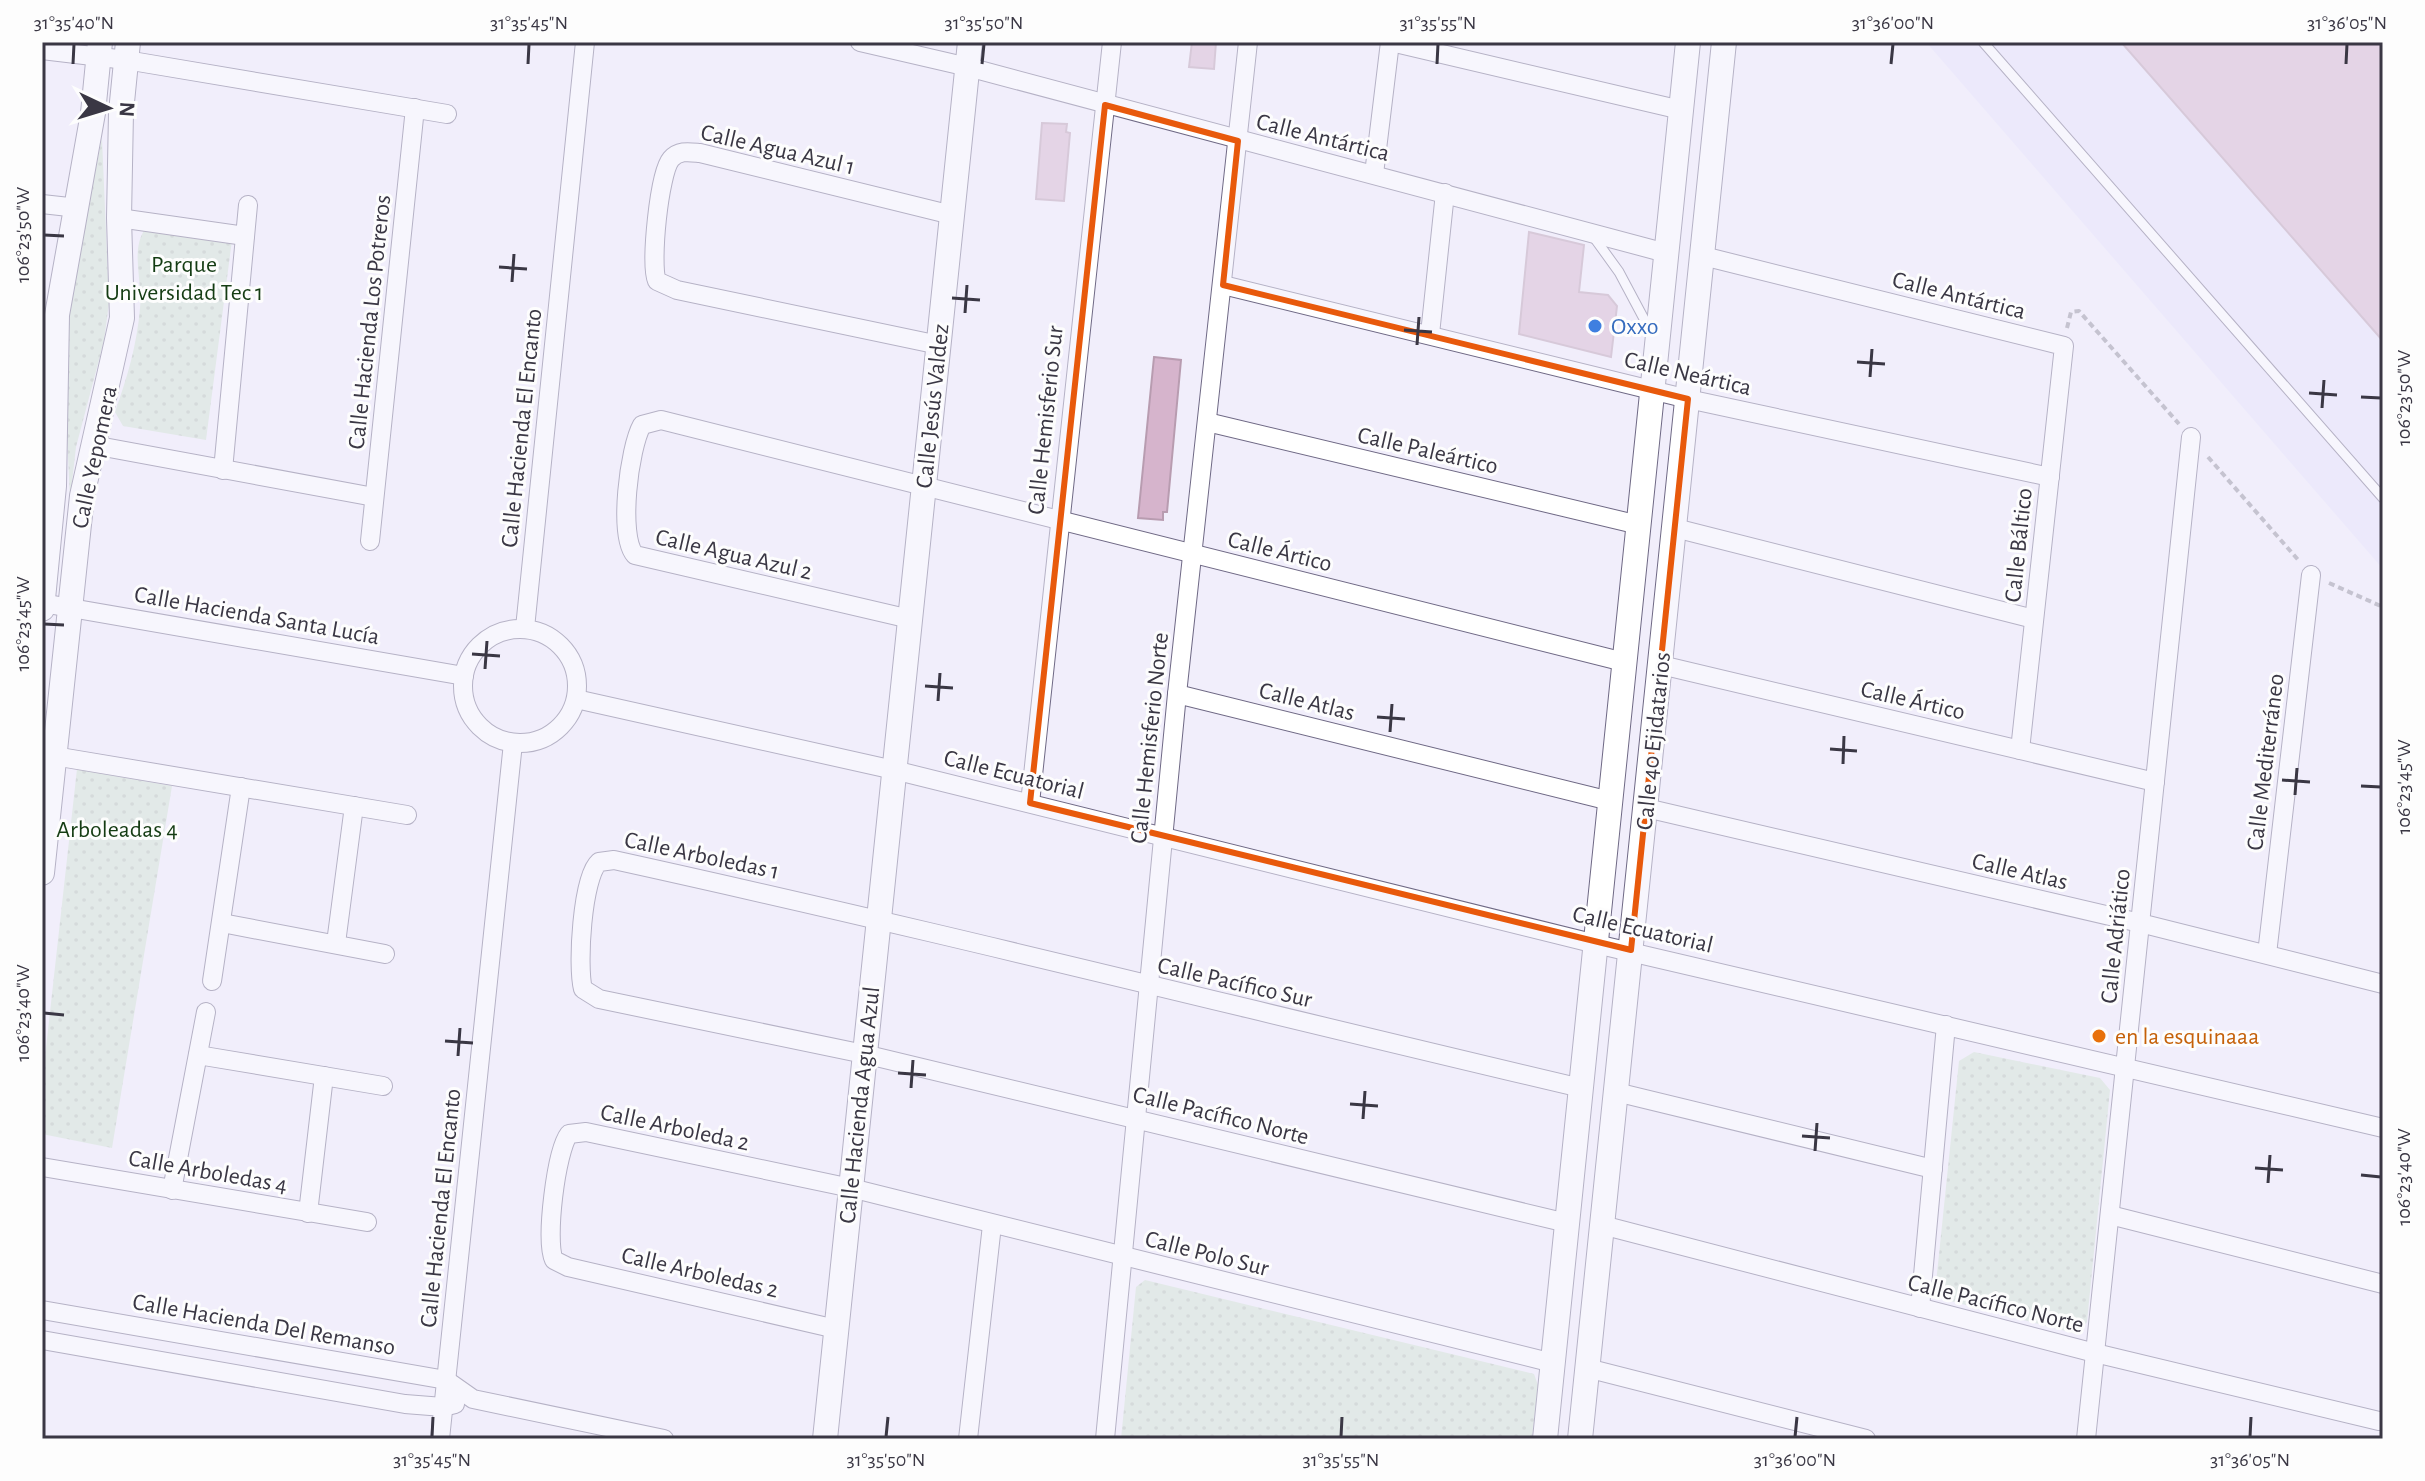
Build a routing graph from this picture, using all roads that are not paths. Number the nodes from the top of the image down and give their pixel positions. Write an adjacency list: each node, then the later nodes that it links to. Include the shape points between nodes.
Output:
1 (585, 42): 56 (street, Calle Hacienda El Encanto)
2 (860, 42): 13 (street, Calle Antártica)
3 (970, 42): 13 (main road, Calle Jesús Valdez)
4 (1112, 42): 14 (street, Calle Hemisferio Sur)
5 (1248, 42): 18 (street, Calle Hemisferio Norte)
6 (1390, 42): 16 (street); 19 (street)
7 (1688, 42): 16 (main road, Calle 40 Ejidatarios)
8 (1724, 42): 29 (main road, Calle 40 Ejidatarios)
9 (1983, 42): 45 (lane)
10 (99, 49): 11 (street); 12 (street); 23 (main road, Calle Yepomera)
11 (42, 50)
12 (127, 51): 15 (street); 25 (main road, Calle Yepomera)
13 (968, 67): 14 (street, Calle Antártica); 24 (main road, Calle Jesús Valdez)
14 (1105, 105): 18 (street, Calle Antártica); 46 (street, Calle Hemisferio Sur)
15 (415, 108): 17 (street); 44 (street, Calle Hacienda Los Potreros)
16 (1681, 110): 28 (main road, Calle 40 Ejidatarios)
17 (447, 114)
18 (1238, 141): 19 (street, Calle Antártica); 30 (street, Calle Hemisferio Norte)
19 (1374, 174): 20 (street, Calle Antártica)
20 (1445, 193): 26 (street, Calle Antártica); 31 (street)
21 (42, 204): 23 (street)
22 (248, 205): 27 (street)
23 (78, 208): 39 (main road, Calle Yepomera, via 55,327)
24 (952, 215): 32 (main road, Calle Jesús Valdez); 32 (street, Calle Agua Azul 1, via 700,153 680,153 665,170 653,261 657,281 677,290)
25 (119, 218): 27 (street); 40 (main road, Calle Yepomera, via 122,318)
26 (1591, 233): 28 (street, Calle Antártica); 33 (lane, via 1619,272)
27 (245, 236): 41 (street)
28 (1666, 253): 33 (main road, Calle 40 Ejidatarios)
29 (1703, 256): 34 (street, Calle Antártica); 36 (main road, Calle 40 Ejidatarios)
30 (1223, 285): 31 (street, Calle Neártica); 37 (street, Calle Hemisferio Norte)
31 (1430, 334): 35 (street, Calle Neártica)
32 (939, 345): 43 (main road, Calle Jesús Valdez)
33 (1657, 345): 35 (main road, Calle 40 Ejidatarios)
34 (2064, 346): 42 (street, Calle Báltico)
35 (1653, 391): 36 (street, Calle Neártica); 47 (main road, Calle 40 Ejidatarios)
36 (1688, 399): 42 (street, Calle Neártica); 48 (main road, Calle 40 Ejidatarios)
37 (1207, 422): 47 (street, Calle Paleártico); 50 (street, Calle Hemisferio Norte)
38 (2191, 437): 66 (street, Calle Adriático)
39 (48, 441): 52 (main road, Calle Yepomera, via 54,486)
40 (93, 445): 41 (street); 53 (main road, Calle Yepomera)
41 (223, 470): 44 (street)
42 (2050, 477): 55 (street, Calle Báltico)
43 (924, 486): 46 (street, Calle Ártico); 54 (main road, Calle Jesús Valdez); 54 (street, Calle Agua Azul 2, via 650,421 642,425 634,443 626,514 628,547 642,559)
44 (374, 497): 49 (street, Calle Hacienda Los Potreros)
45 (2383, 498)
46 (1058, 520): 50 (street, Calle Ártico); 69 (street, Calle Hemisferio Sur)
47 (1639, 525): 57 (main road, Calle 40 Ejidatarios)
48 (1675, 528): 55 (street); 58 (main road, Calle 40 Ejidatarios)
49 (370, 541)
50 (1193, 553): 57 (street, Calle Ártico); 60 (street, Calle Hemisferio Norte)
51 (2311, 575): 82 (street, Calle Mediterráneo)
52 (42, 605): 53 (street, Calle Hacienda Santa Lucía)
53 (70, 607): 59 (street, Calle Hacienda Santa Lucía); 64 (main road, Calle Yepomera)
54 (910, 619): 65 (main road, Calle Jesús Valdez)
55 (2034, 619): 63 (street, Calle Báltico)
56 (525, 628): 59 (street, via 492,636 469,660); 61 (street, via 555,640 567,652 578,682)
57 (1624, 662): 68 (main road, Calle 40 Ejidatarios)
58 (1661, 665): 63 (street, Calle Ártico); 71 (main road, Calle 40 Ejidatarios)
59 (464, 676): 62 (street, via 464,694 475,719 495,737)
60 (1177, 694): 68 (street, Calle Atlas); 73 (street, Calle Hemisferio Norte)
61 (576, 699): 62 (street, via 570,714 546,737); 65 (street)
62 (513, 743): 117 (street, Calle Hacienda El Encanto)
63 (2020, 750): 66 (street, Calle Ártico)
64 (48, 755): 67 (street); 74 (main road, Calle Yepomera)
65 (894, 770): 69 (street, Calle Ecuatorial); 75 (main road, Calle Hacienda Agua Azul)
66 (2155, 782): 77 (street, Calle Adriático)
67 (241, 787): 70 (street); 76 (street)
68 (1610, 801): 79 (main road, Calle 40 Ejidatarios)
69 (1030, 803): 73 (street, Calle Ecuatorial)
70 (354, 806): 72 (street); 78 (street)
71 (1646, 808): 77 (street, Calle Atlas); 80 (main road, Calle 40 Ejidatarios)
72 (407, 815)
73 (1163, 835): 79 (street, Calle Ecuatorial); 85 (street, Calle Hemisferio Norte)
74 (42, 873)
75 (879, 918): 85 (street, Calle Pacífico Sur); 88 (main road, Calle Hacienda Agua Azul); 88 (street, Calle Arboledas 1, via 607,860 590,875 578,969 583,989 599,999)
76 (222, 923): 78 (street); 83 (street)
77 (2140, 923): 82 (street, Calle Atlas); 90 (street, Calle Adriático)
78 (336, 943): 81 (street)
79 (1596, 944): 80 (street, Calle Ecuatorial); 93 (main road, Calle 40 Ejidatarios)
80 (1631, 950): 87 (street, Calle Ecuatorial); 94 (main road, Calle 40 Ejidatarios)
81 (385, 954)
82 (2267, 954): 84 (street, Calle Atlas)
83 (212, 981)
84 (2383, 984)
85 (1148, 986): 93 (street, Calle Pacífico Sur); 95 (street, Calle Hemisferio Norte)
86 (206, 1012): 89 (street)
87 (1946, 1025): 90 (street, Calle Ecuatorial); 98 (street)
88 (864, 1054): 95 (street, Calle Pacífico Norte); 99 (main road, Calle Hacienda Agua Azul)
89 (198, 1055): 91 (street); 100 (street)
90 (2126, 1065): 96 (street, Calle Ecuatorial); 102 (street, Calle Adriático)
91 (324, 1076): 92 (street); 101 (street)
92 (383, 1086)
93 (1581, 1088): 104 (main road, Calle 40 Ejidatarios)
94 (1616, 1092): 98 (street); 106 (main road, Calle 40 Ejidatarios)
95 (1136, 1119): 104 (street, Calle Pacífico Norte); 107 (street, Calle Hemisferio Norte)
96 (2383, 1128)
97 (42, 1167): 100 (street, Calle Arboledas 4)
98 (1933, 1169): 110 (street)
99 (851, 1188): 105 (street, Calle Polo Sur); 108 (street, Calle Arboleda 2, via 577,1132 565,1140 559,1159 550,1243); 112 (main road, Calle Hacienda Agua Azul)
100 (172, 1190): 101 (street, Calle Arboledas 4)
101 (308, 1213): 103 (street, Calle Arboledas 4)
102 (2110, 1215): 109 (street); 114 (street, Calle Adriático)
103 (367, 1222)
104 (1567, 1223): 115 (main road, Calle 40 Ejidatarios)
105 (992, 1225): 107 (street, Calle Polo Sur); 125 (street)
106 (1602, 1225): 110 (street, Calle Pacífico Norte); 116 (main road, Calle 40 Ejidatarios)
107 (1124, 1257): 115 (street, Calle Polo Sur); 126 (street, Calle Hemisferio Norte)
108 (554, 1260): 112 (street, Calle Arboledas 2)
109 (2383, 1284)
110 (1920, 1308): 114 (street, Calle Pacífico Norte)
111 (42, 1310): 117 (street, Calle Hacienda Del Remanso)
112 (836, 1329): 124 (main road, Calle Hacienda Agua Azul)
113 (42, 1340): 119 (street, Calle Hacienda Del Remanso)
114 (2095, 1353): 120 (street, Calle Pacífico Norte); 130 (street, Calle Adriático)
115 (1553, 1363): 127 (main road, Calle 40 Ejidatarios)
116 (1587, 1368): 128 (main road, Calle 40 Ejidatarios); 129 (street)
117 (446, 1380): 118 (street, Calle Hacienda Del Remanso); 119 (street, Calle Hacienda El Encanto)
118 (473, 1399): 119 (street, Calle Hacienda Del Remanso); 121 (street, Calle Hacienda Del Remanso)
119 (443, 1407): 122 (street, Calle Hacienda El Encanto)
120 (2378, 1423)
121 (598, 1432): 123 (street, Calle Hacienda Del Remanso)
122 (440, 1439)
123 (664, 1439)
124 (825, 1439)
125 (968, 1439)
126 (1105, 1439)
127 (1545, 1439)
128 (1580, 1439)
129 (1866, 1439)
130 (2086, 1439)

